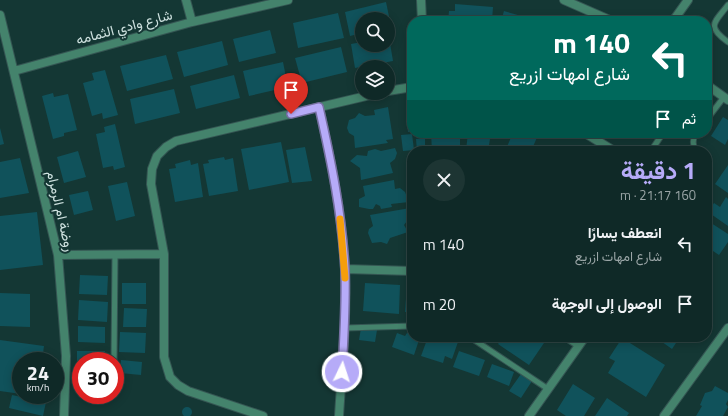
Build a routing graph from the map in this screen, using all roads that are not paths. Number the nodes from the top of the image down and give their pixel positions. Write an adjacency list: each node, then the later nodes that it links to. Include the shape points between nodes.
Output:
1 (186, 0): 11 (street)
2 (288, 0): 11 (street, شارع وادي الثمامه)
3 (422, 0): 8 (street)
4 (564, 0): 9 (street)
5 (688, 0): 10 (street)
6 (728, 5): 12 (lane, via 714,28 716,34)
7 (0, 15): 13 (street, روضة ام الرمرام)
8 (422, 16)
9 (601, 16)
10 (677, 16)
11 (192, 22): 13 (street, شارع وادي الثمامه)
12 (728, 42)
13 (14, 71): 25 (street, روضة ام الرمرام)
14 (407, 88): 16 (street)
15 (712, 88): 17 (street)
16 (395, 90)
17 (726, 98): 20 (lane)
18 (355, 99): 19 (street)
19 (319, 107): 24 (street, via 176,141 166,147 157,156 151,184); 26 (street, via 336,192)
20 (712, 113)
21 (593, 138): 22 (street)
22 (606, 146)
23 (115, 254): 24 (street); 25 (street); 35 (lane)
24 (164, 254): 38 (street, via 164,357 170,377 188,390)
25 (58, 255): 37 (street, روضة ام الرمرام, via 66,356)
26 (345, 269): 27 (street); 29 (street)
27 (407, 271)
28 (407, 326): 29 (lane)
29 (345, 328): 39 (street)
30 (728, 328): 41 (street)
31 (478, 342): 36 (lane)
32 (574, 342): 34 (street)
33 (581, 342): 34 (street)
34 (579, 345): 36 (street)
35 (114, 352)
36 (548, 389): 40 (street)
37 (64, 416)
38 (263, 416)
39 (339, 416)
40 (529, 416)
41 (664, 416)

